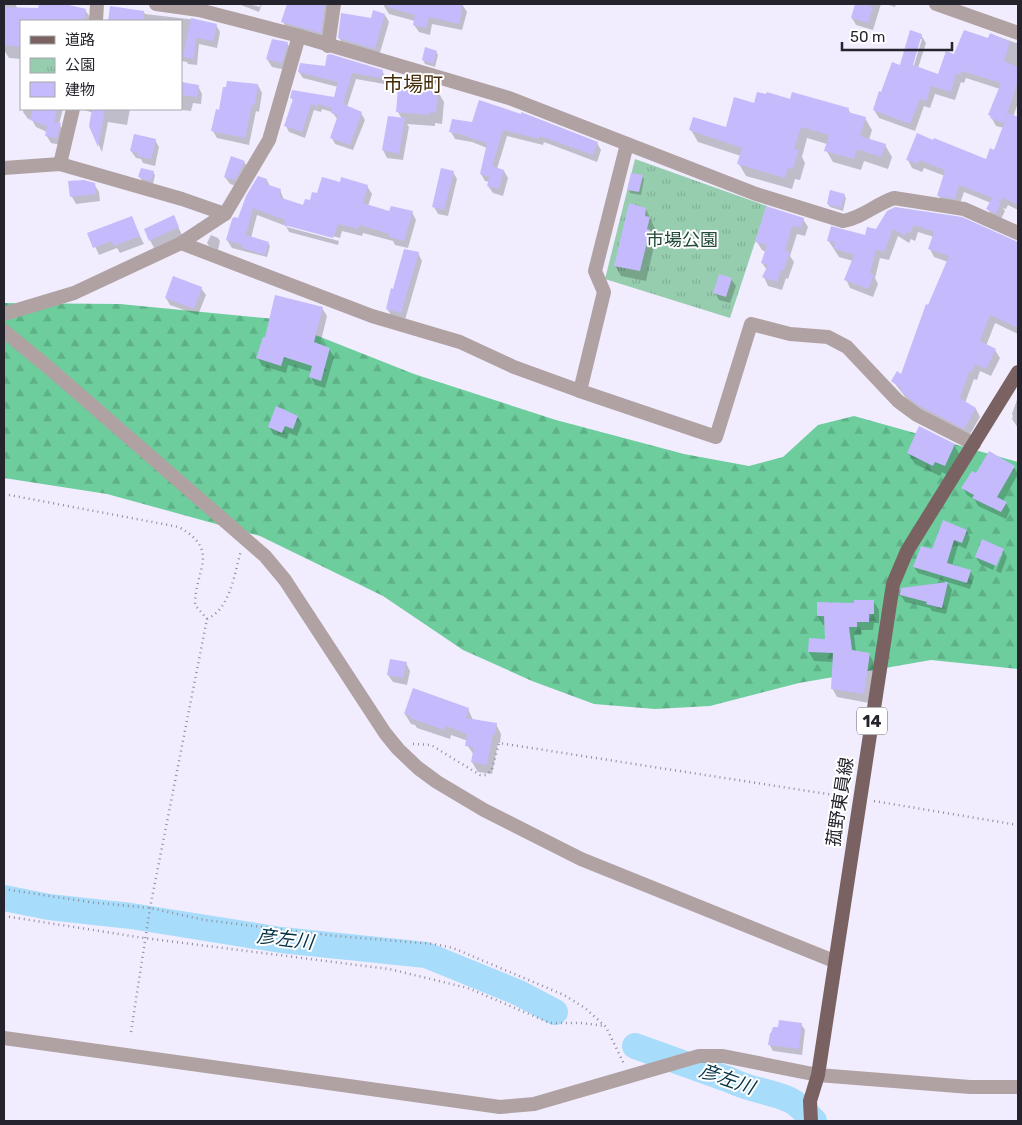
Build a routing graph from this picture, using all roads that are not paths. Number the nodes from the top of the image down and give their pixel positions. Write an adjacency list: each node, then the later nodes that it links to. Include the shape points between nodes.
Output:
1 (98, 4): 5 (street)
2 (156, 4): 7 (street, via 200,10)
3 (334, 4): 8 (street)
4 (936, 4): 6 (street)
5 (96, 20)
6 (1018, 33)
7 (299, 36): 8 (street); 13 (street, via 269,140)
8 (328, 46): 10 (street, via 509,98)
9 (73, 110): 11 (street)
10 (627, 144): 14 (street, via 756,194 843,221 853,220 894,198 964,209); 19 (street, via 595,271 604,292)
11 (60, 164): 12 (street); 13 (street)
12 (4, 168)
13 (225, 214): 15 (street)
14 (1018, 233)
15 (181, 243): 16 (street, via 74,292); 19 (street, via 372,316 460,342 514,367)
16 (4, 314)
17 (4, 331): 21 (street, via 265,556 285,580 366,705 398,749 418,768 484,810 581,859)
18 (1018, 372): 20 (main road, 菰野東員線 / 14)
19 (580, 391): 20 (street, via 716,437 751,324 790,334 828,337 847,347 898,400 917,414)
20 (974, 444): 21 (main road, 菰野東員線 / 14, via 906,551 893,584)
21 (834, 961): 23 (main road, 菰野東員線 / 14)
22 (4, 1038): 23 (street, via 500,1107 534,1104 699,1056 723,1056)
23 (818, 1076): 24 (street, via 970,1087); 25 (main road, 菰野東員線 / 14, via 810,1101)
24 (1018, 1087)
25 (811, 1121)

